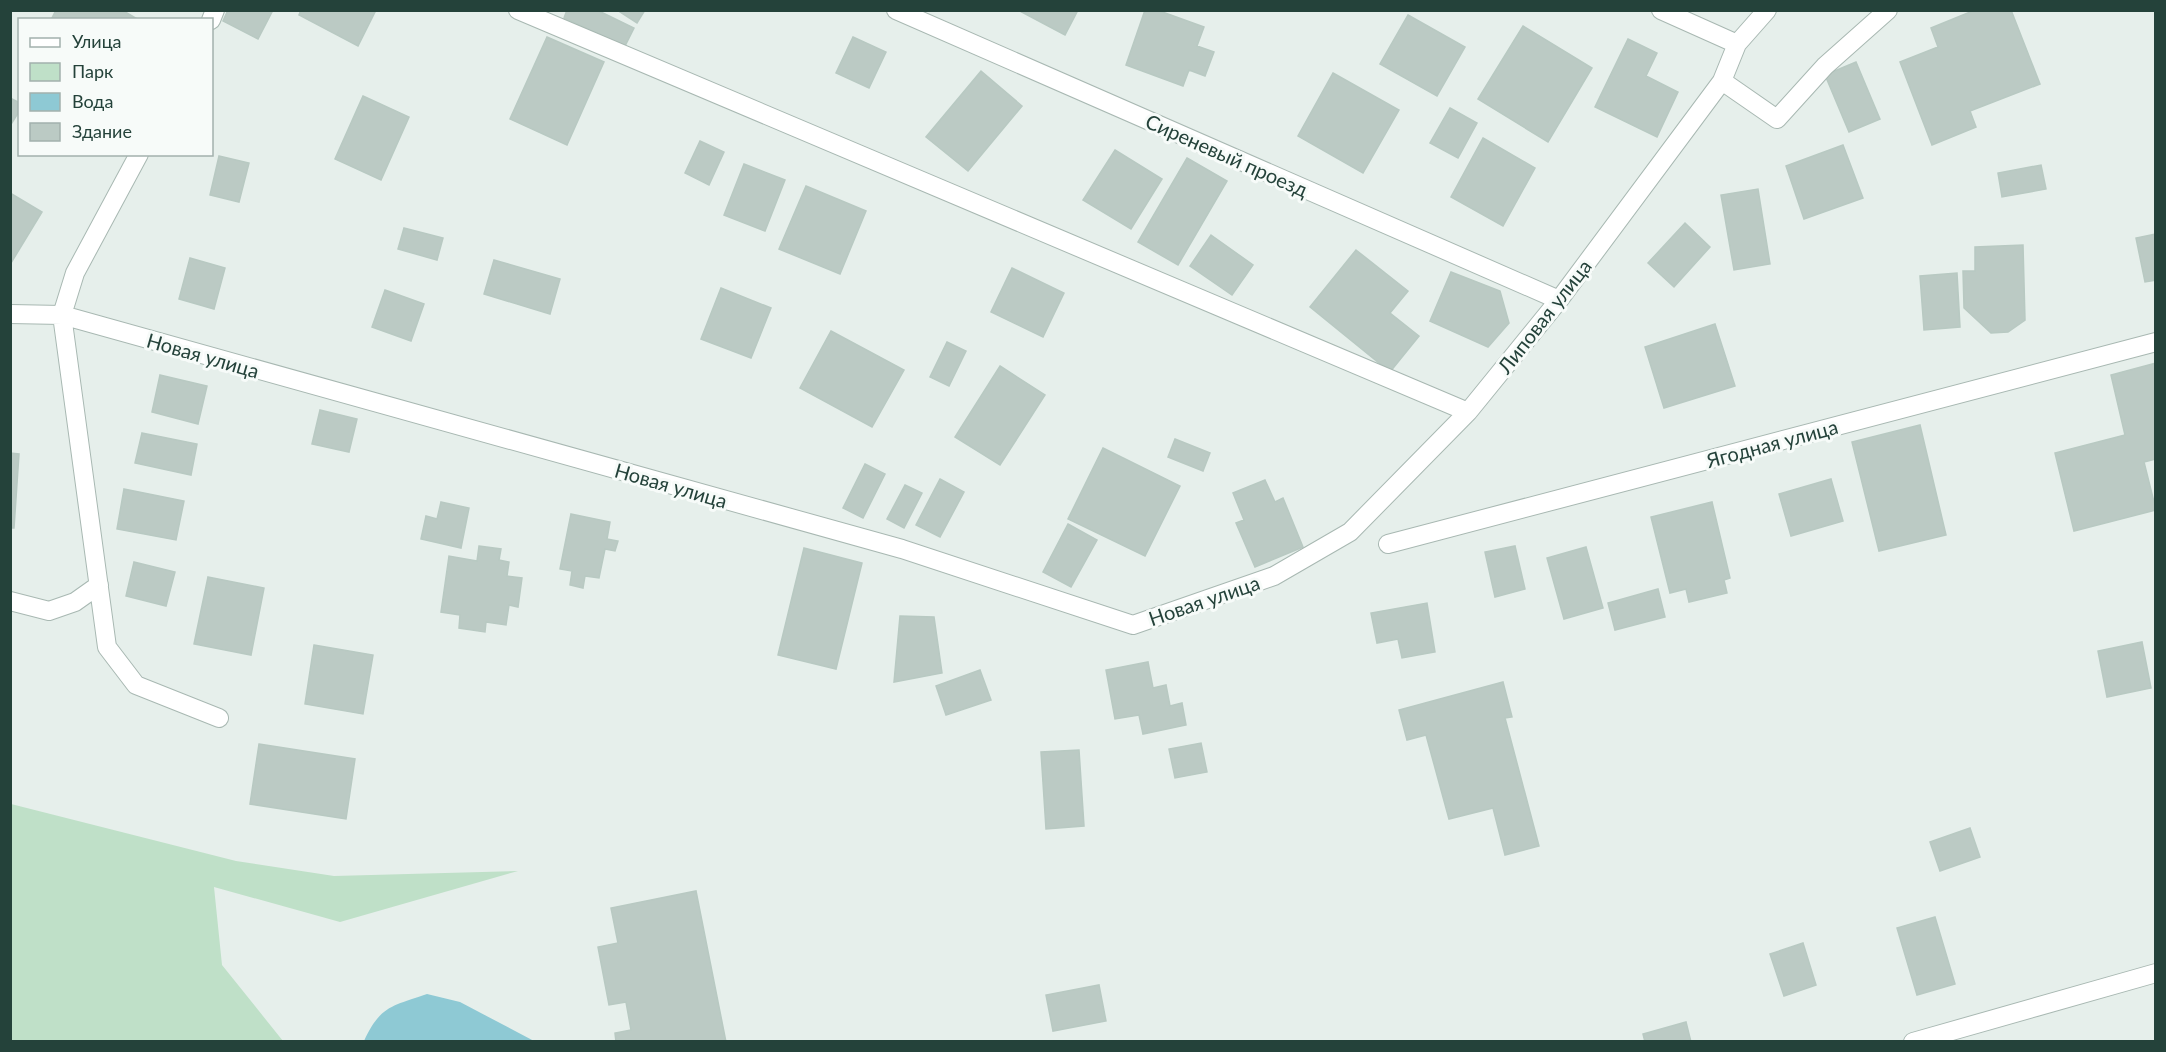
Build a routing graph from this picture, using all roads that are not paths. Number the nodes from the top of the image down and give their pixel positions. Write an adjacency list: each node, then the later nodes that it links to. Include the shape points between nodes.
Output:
1 (518, 10): 13 (street)
2 (896, 10): 9 (street, Сиреневый проезд)
3 (1661, 10): 6 (street)
4 (1767, 10): 6 (street, Липовая улица)
5 (1888, 10): 7 (street, via 1825,66 1777,119)
6 (1737, 44): 7 (street, Липовая улица)
7 (1722, 81): 9 (street, Липовая улица)
8 (138, 156): 11 (street, via 75,273)
9 (1559, 300): 13 (street, Липовая улица)
10 (10, 314): 11 (street, Новая улица)
11 (62, 315): 15 (street, Новая улица, via 902,549 1133,625); 16 (street)
12 (2156, 342): 14 (street, Ягодная улица)
13 (1468, 412): 15 (street, Липовая улица, via 1350,532)
14 (1388, 544)
15 (1274, 576)
16 (99, 585): 17 (street, via 75,602 49,611); 18 (street, via 107,647 136,685)
17 (10, 601)
18 (219, 718)
19 (2156, 973): 20 (street)
20 (1913, 1041)

